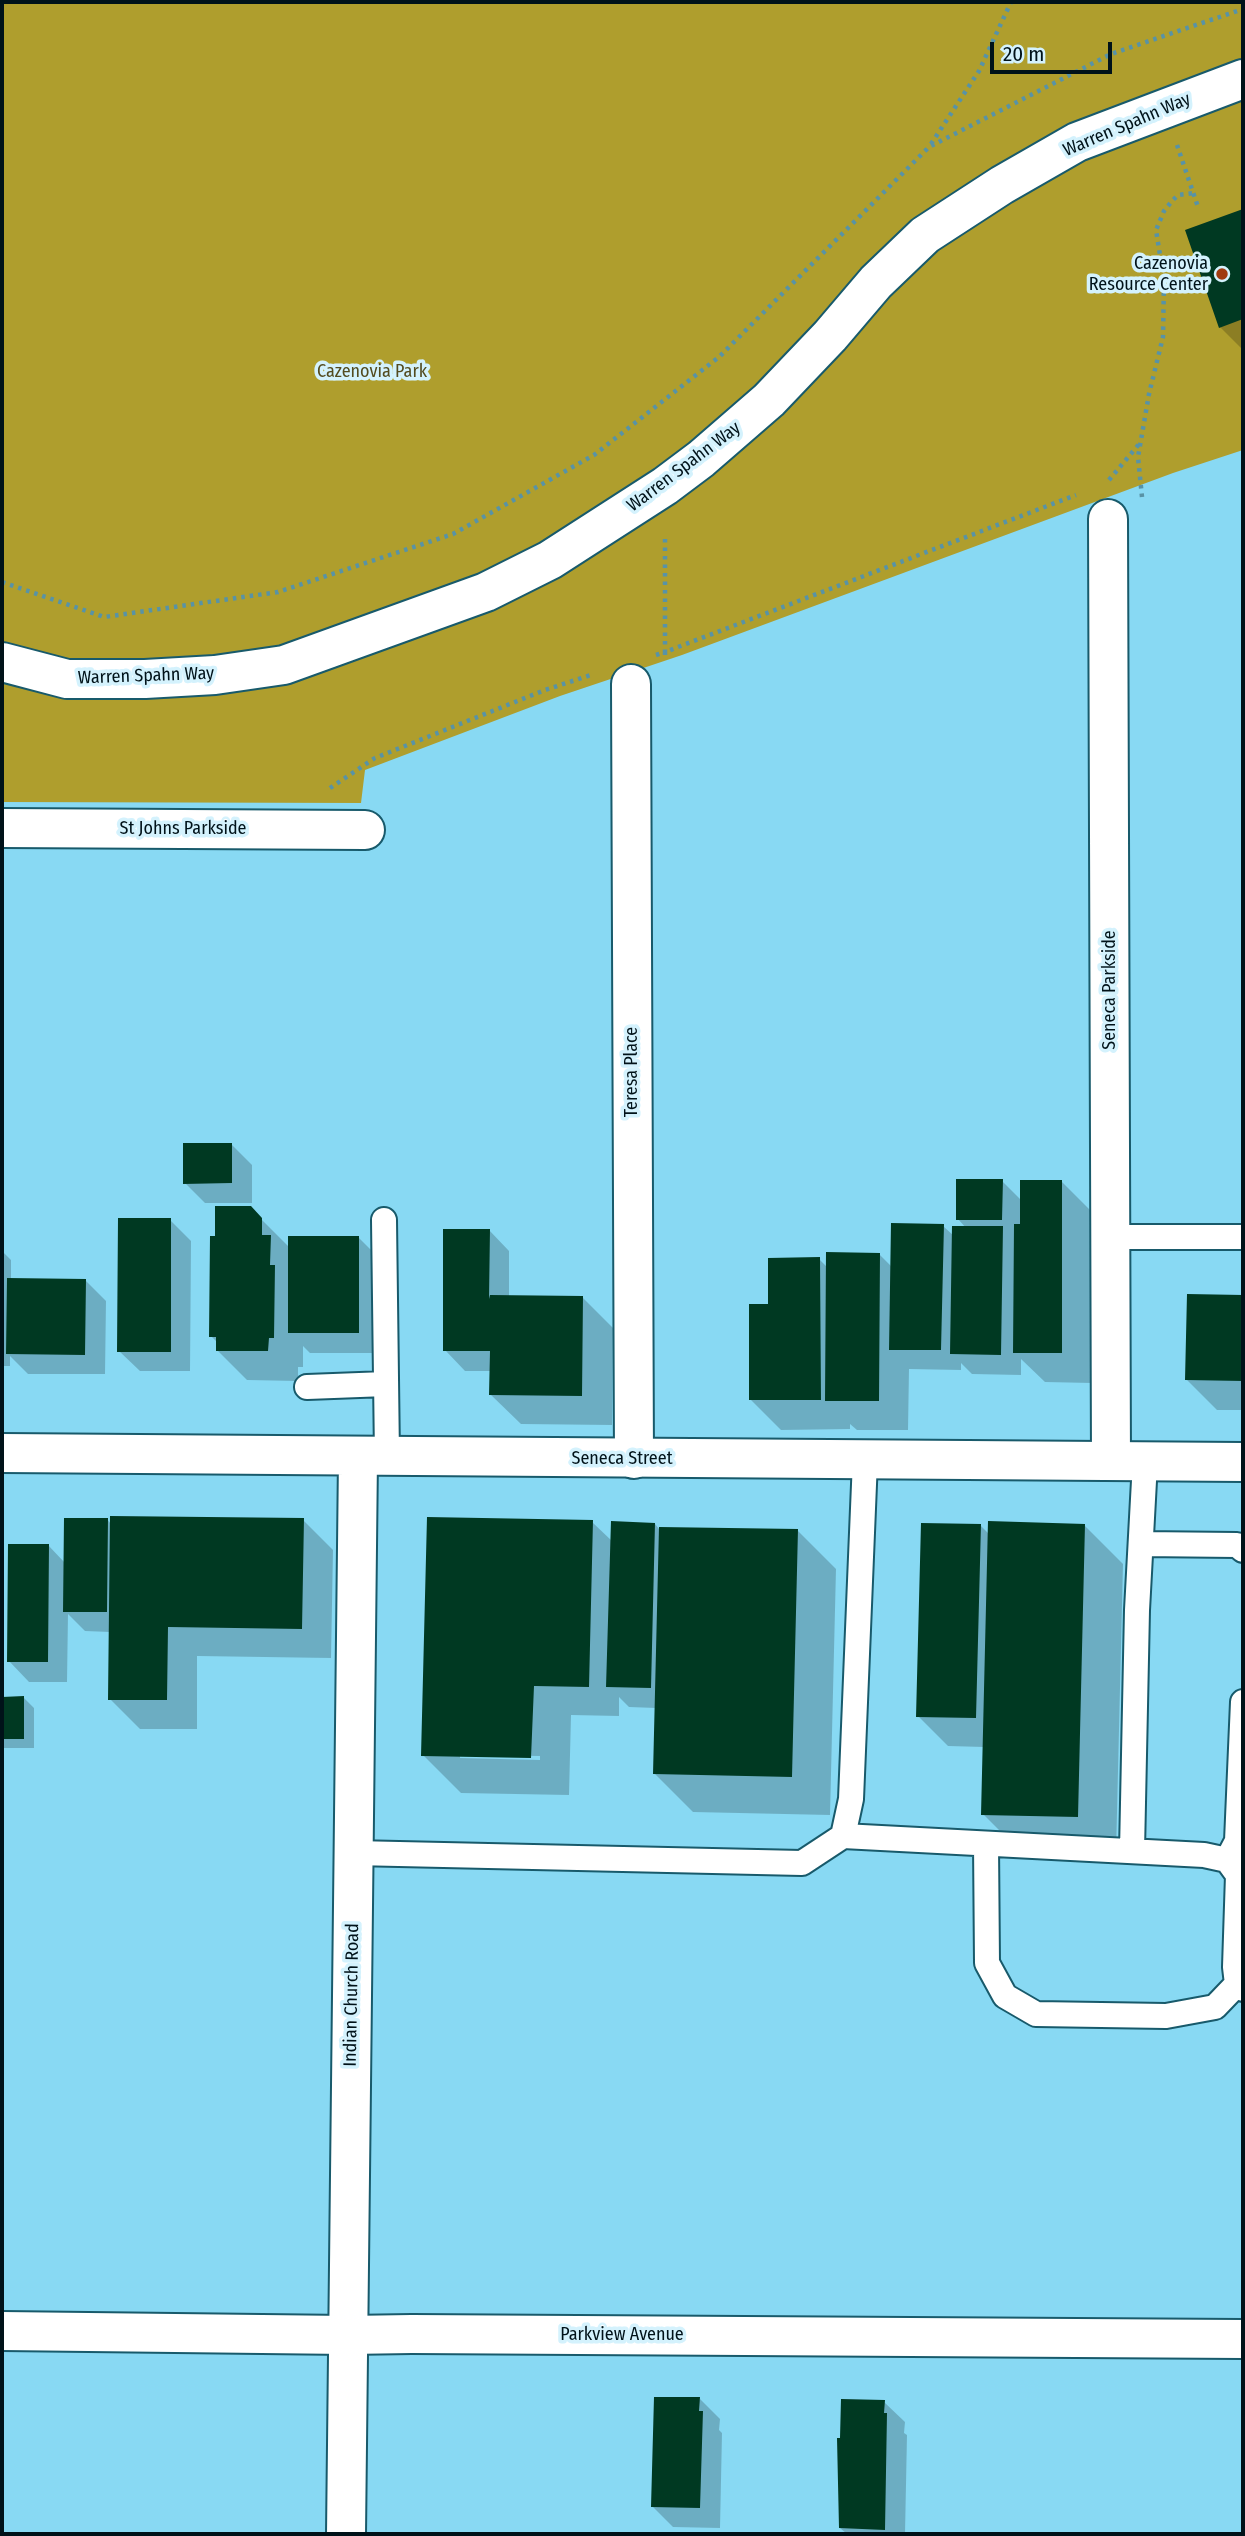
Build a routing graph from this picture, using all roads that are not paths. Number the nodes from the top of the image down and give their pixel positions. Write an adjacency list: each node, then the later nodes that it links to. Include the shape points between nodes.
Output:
1 (1243, 79): 3 (street, Warren Spahn Way, via 1077,142 925,235 769,400 701,459 551,560 486,593 284,665 215,675 67,679)
2 (1107, 501): 8 (street, Seneca Parkside)
3 (2, 662)
4 (628, 671): 14 (street, Teresa Place)
5 (2, 828): 6 (street, St Johns Parkside)
6 (365, 830)
7 (384, 1220): 10 (lane)
8 (1110, 1237): 9 (lane); 16 (street, Seneca Parkside)
9 (1243, 1237)
10 (386, 1384): 11 (lane); 13 (lane)
11 (307, 1387)
12 (2, 1453): 13 (street, Seneca Street)
13 (372, 1457): 14 (street, Seneca Street); 24 (street, Indian Church Road)
14 (634, 1459): 15 (street, Seneca Street)
15 (865, 1460): 16 (street, Seneca Street); 21 (lane, via 851,1798)
16 (1128, 1462): 17 (street, Seneca Street); 18 (lane)
17 (1243, 1462)
18 (1141, 1544): 19 (lane, via 1237,1545); 23 (lane)
19 (1243, 1550)
20 (1243, 1702): 25 (lane, via 1237,1841)
21 (843, 1836): 22 (lane); 24 (lane, via 802,1863)
22 (986, 1844): 23 (lane); 26 (lane, via 987,1963 1005,1996 1036,2014 1166,2016 1215,2007)
23 (1132, 1851): 25 (lane)
24 (354, 1853): 28 (street, Indian Church Road)
25 (1227, 1860): 26 (lane, via 1238,1875 1235,1967)
26 (1240, 1986)
27 (2, 2331): 28 (street, Parkview Avenue)
28 (348, 2335): 29 (street, Parkview Avenue); 30 (street, Indian Church Road)
29 (1243, 2339)
30 (346, 2534)

